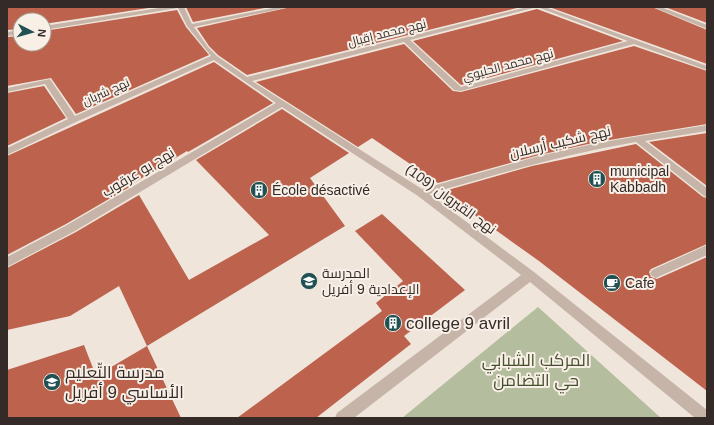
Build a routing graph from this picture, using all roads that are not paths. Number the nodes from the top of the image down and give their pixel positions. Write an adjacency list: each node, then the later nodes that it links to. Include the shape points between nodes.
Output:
1 (176, 7): 9 (street)
2 (181, 7): 7 (street, نهج القيروان (109))
3 (287, 7): 7 (street)
4 (534, 7): 10 (street, نهج محمد إقبال)
5 (540, 7): 11 (street)
6 (656, 7): 8 (street)
7 (190, 26): 12 (street, نهج القيروان (109))
8 (707, 26)
9 (52, 27)
10 (406, 40): 11 (street, نهج محمد الحليوي, via 461,90); 14 (street, نهج محمد إقبال)
11 (633, 42): 13 (street)
12 (215, 57): 14 (street, نهج القيروان (109)); 17 (street, نهج شربان)
13 (707, 68)
14 (246, 80): 16 (street, نهج القيروان (109))
15 (7, 90): 17 (street, via 47,82)
16 (282, 103): 21 (street, نهج القيروان (109)); 24 (street, نهج بو عرقوب, via 71,228)
17 (73, 120): 20 (street, نهج شربان)
18 (707, 128): 19 (street, نهج شكيب أرسلان)
19 (638, 140): 21 (street, نهج شكيب أرسلان, via 539,159); 22 (street)
20 (7, 152)
21 (421, 193): 26 (street, نهج القيروان (109))
22 (707, 193)
23 (707, 250): 25 (street)
24 (7, 262)
25 (656, 273)
26 (530, 275): 27 (street); 28 (street, نهج القيروان (109))
27 (342, 418)
28 (706, 418)

